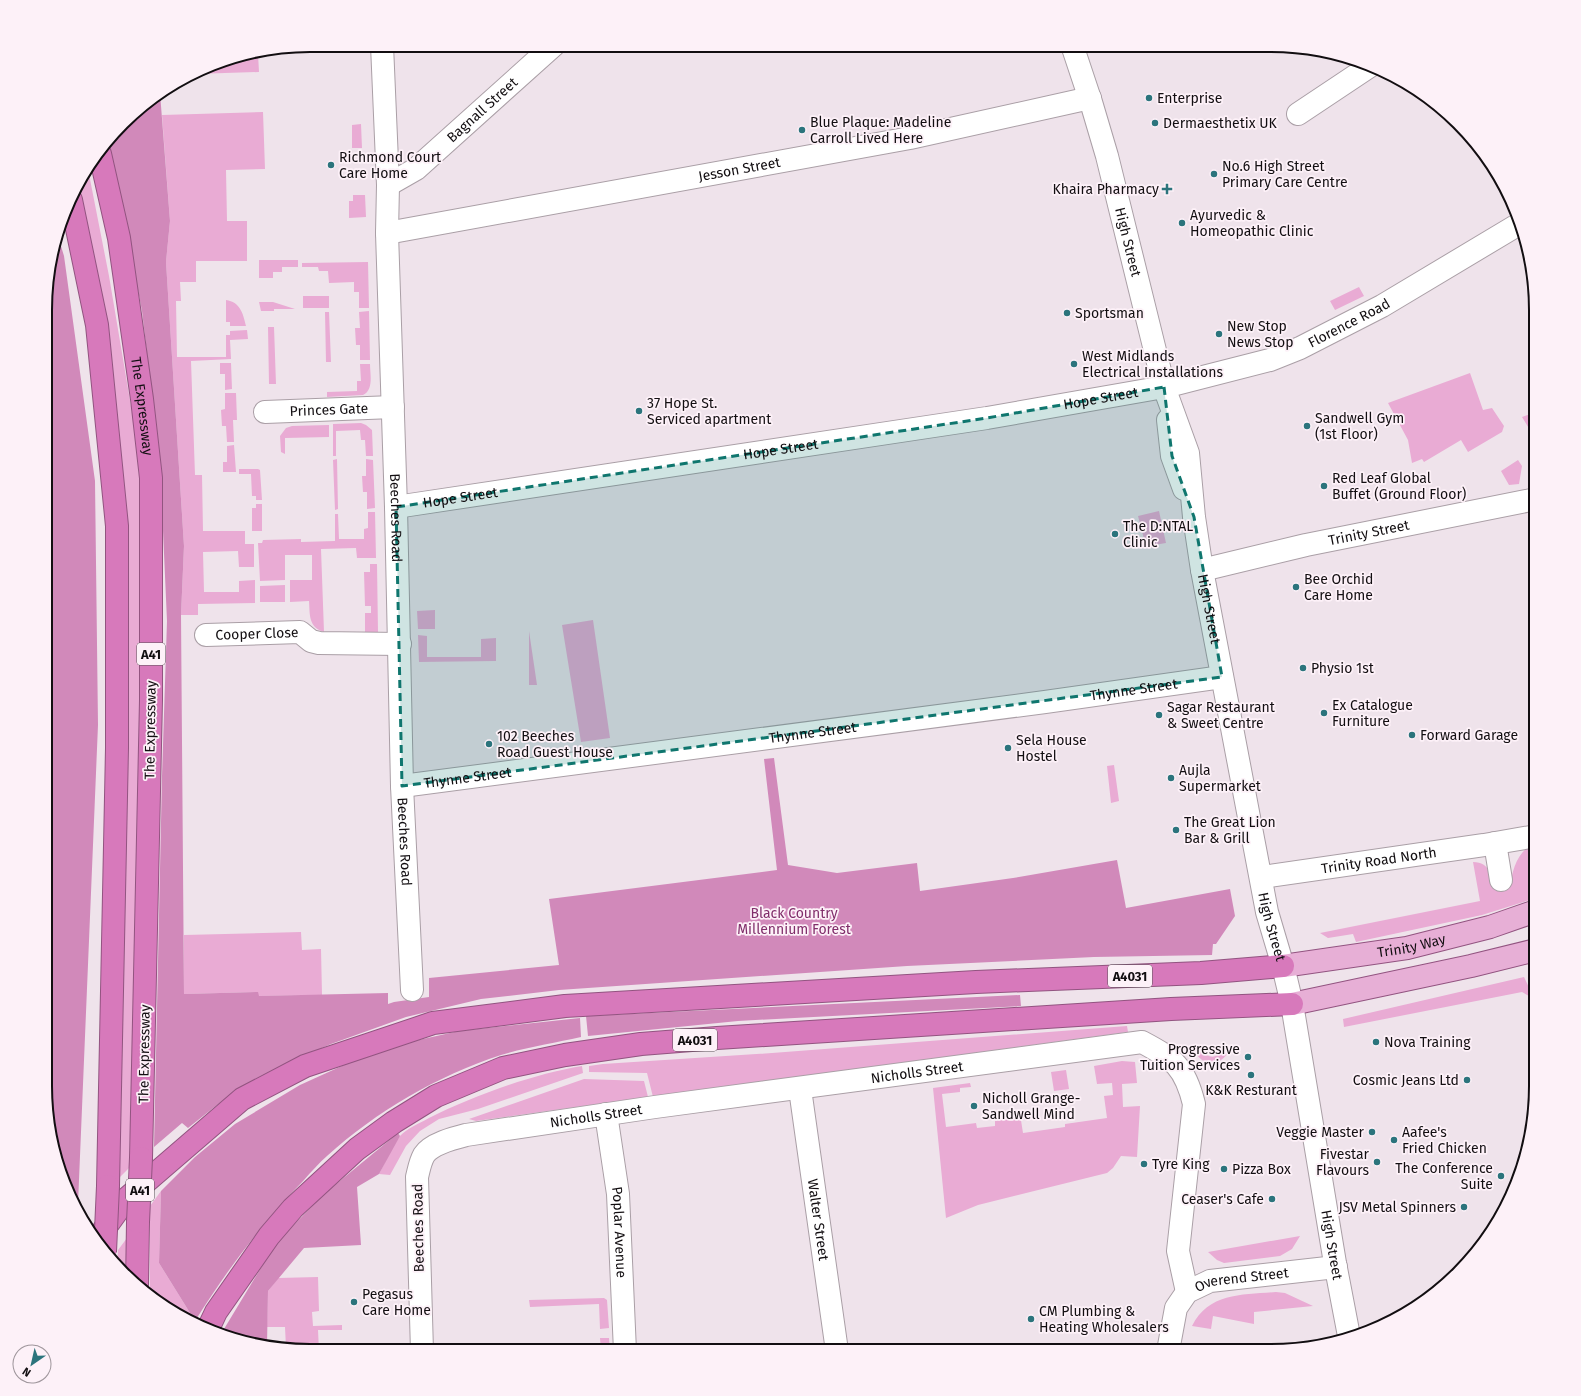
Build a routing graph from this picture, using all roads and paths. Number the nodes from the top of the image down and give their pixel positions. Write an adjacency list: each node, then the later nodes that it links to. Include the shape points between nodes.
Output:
1 (382, 52): 8 (street, Beeches Road)
2 (546, 52): 8 (street, Bagnall Street, via 416,169)
3 (1074, 52): 5 (street, High Street)
4 (1364, 70): 6 (street)
5 (1090, 98): 11 (street, Jesson Street, via 910,138); 12 (street, High Street, via 1107,156)
6 (1298, 114)
7 (101, 159): 37 (highway, The Expressway / A41, bridge, via 119,238 151,478 151,716)
8 (388, 185): 11 (street, Beeches Road)
9 (73, 210): 35 (highway, A41, bridge, via 97,326 116,526 117,748)
10 (1515, 227): 12 (street, Florence Road, via 1382,306 1300,348 1270,360)
11 (386, 233): 13 (street, Beeches Road)
12 (1164, 387): 16 (street, Hope Street, via 987,418); 17 (street, High Street, via 1188,453)
13 (393, 407): 14 (street, Princes Gate); 16 (street, Beeches Road)
14 (265, 412)
15 (1529, 500): 17 (street, Trinity Street, via 1319,542)
16 (396, 507): 19 (street, Beeches Road)
17 (1202, 570): 20 (street, High Street)
18 (206, 636): 19 (street, Cooper Close, via 300,632 311,641 319,643)
19 (400, 644): 21 (street, Beeches Road)
20 (1222, 678): 21 (street, Thynne Street); 24 (street, High Street)
21 (402, 786): 29 (street, Beeches Road)
22 (1529, 837): 23 (street, Trinity Road North)
23 (1495, 843): 24 (street, Trinity Road North); 25 (street)
24 (1262, 877): 28 (street, High Street, via 1267,912)
25 (1501, 880)
26 (1529, 913): 28 (main road, Trinity Way / A4031, via 1490,927 1407,948)
27 (1529, 952): 30 (main road, A4031)
28 (1283, 966): 30 (street, High Street); 34 (highway, A4031, via 1201,973 976,982 565,1006 433,1023 305,1066 242,1099 126,1199)
29 (412, 990)
30 (1292, 1004): 36 (street, High Street); 39 (highway, A4031, via 1164,1009 641,1044 503,1068 436,1096 357,1149 293,1208 269,1236)
31 (800, 1089): 32 (street, Nicholls Street); 38 (street, Nicholls Street, via 1142,1042 1163,1053 1179,1068 1189,1084 1194,1104 1178,1251); 43 (street, Walter Street)
32 (606, 1114): 33 (street, Nicholls Street, via 466,1135 445,1140); 42 (street, Poplar Avenue, via 618,1194)
33 (425, 1154): 41 (street, Beeches Road, via 417,1177)
34 (100, 1236)
35 (105, 1243)
36 (1336, 1267): 38 (street, Overend Street, via 1210,1281); 40 (street, High Street)
37 (137, 1277)
38 (1187, 1292): 44 (street, Overend Street, via 1176,1308)
39 (211, 1323)
40 (1348, 1332)
41 (422, 1344)
42 (626, 1344)
43 (836, 1344)
44 (1169, 1344)

